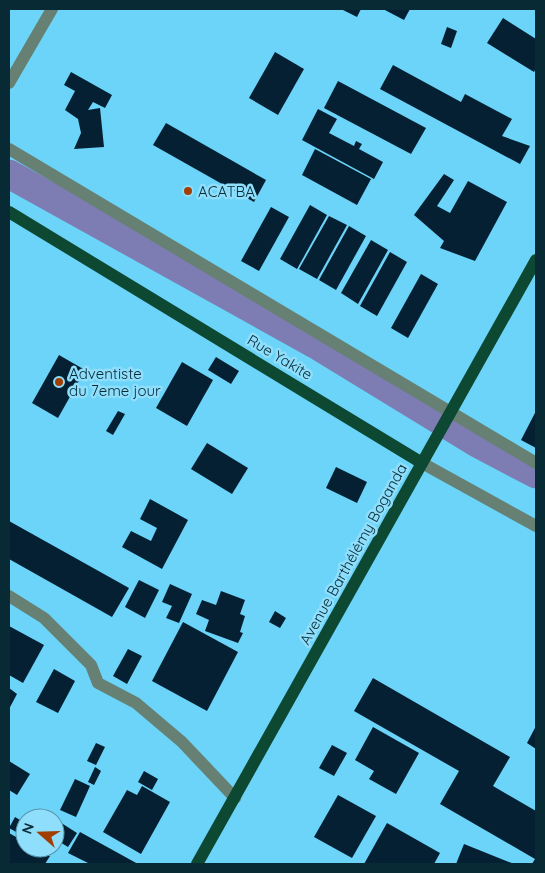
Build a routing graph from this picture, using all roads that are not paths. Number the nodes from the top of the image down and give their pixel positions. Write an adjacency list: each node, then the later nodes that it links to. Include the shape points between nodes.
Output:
1 (52, 9): 2 (street)
2 (9, 84)
3 (9, 149): 6 (street)
4 (9, 212): 7 (main road, Rue Yakite)
5 (536, 260): 6 (main road, Avenue Barthélémy Boganda)
6 (451, 412): 7 (main road, Avenue Barthélémy Boganda); 8 (street)
7 (422, 463): 9 (street, Rue Yakite); 11 (main road, Avenue Barthélémy Boganda)
8 (536, 463)
9 (536, 526)
10 (9, 596): 11 (street, via 44,618 91,665 98,683 136,703 182,742)
11 (235, 798): 12 (main road, Avenue Barthélémy Boganda)
12 (197, 864)

